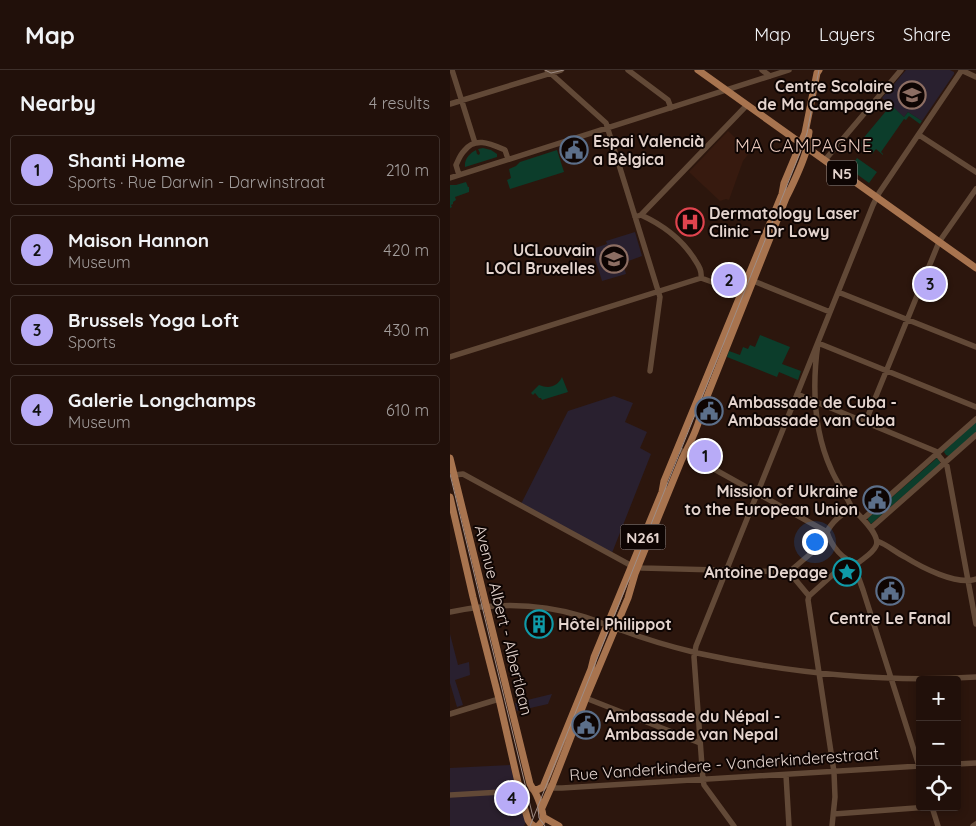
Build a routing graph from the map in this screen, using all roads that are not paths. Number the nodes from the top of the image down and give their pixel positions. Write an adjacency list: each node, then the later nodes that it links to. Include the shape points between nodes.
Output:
1 (452, 70): 14 (street)
2 (561, 70): 10 (street)
3 (628, 70): 16 (street, via 668,100)
4 (698, 70): 13 (main road, N5)
5 (762, 70): 11 (street)
6 (789, 70): 11 (street)
7 (820, 70): 20 (main road, N261)
8 (901, 70): 22 (street)
9 (962, 70): 12 (street); 18 (street)
10 (549, 71): 14 (street); 17 (street)
11 (770, 76): 13 (street)
12 (976, 77)
13 (727, 90): 15 (main road, N5); 16 (street)
14 (456, 102): 19 (street)
15 (747, 105): 20 (main road, N5); 28 (street)
16 (671, 108): 17 (street)
17 (608, 128): 21 (street); 28 (street)
18 (919, 134): 23 (street); 27 (street)
19 (475, 143): 21 (street, via 488,142 505,150); 24 (street, via 464,150 456,166)
20 (804, 146): 22 (main road, N5); 32 (main road, N261, via 784,183)
21 (508, 159): 24 (street)
22 (825, 160): 27 (main road, N5)
23 (976, 172)
24 (459, 175): 25 (street)
25 (450, 178)
26 (976, 188): 29 (street)
27 (877, 197): 29 (main road, N5); 34 (street)
28 (638, 216): 31 (street, via 656,222 680,241 697,262); 33 (street)
29 (939, 242): 30 (main road, N5); 37 (street)
30 (976, 268)
31 (701, 278): 33 (street); 35 (street)
32 (750, 280): 35 (main road, N261); 36 (street)
33 (658, 291): 40 (street); 41 (street, via 660,298)
34 (838, 292): 36 (street); 37 (street)
35 (745, 294): 49 (main road, N261)
36 (830, 312): 38 (street)
37 (907, 319): 39 (street); 42 (street)
38 (818, 343): 42 (street); 43 (street); 44 (street)
39 (976, 347)
40 (450, 357)
41 (650, 371)
42 (886, 371): 45 (street); 47 (street)
43 (797, 394): 44 (street); 54 (street)
44 (815, 402): 47 (street); 56 (street, via 826,456)
45 (976, 407)
46 (976, 419): 50 (street)
47 (866, 423): 50 (street)
48 (976, 434): 52 (street)
49 (682, 451): 54 (street); 64 (main road, N261)
50 (937, 454): 52 (street); 58 (street)
51 (450, 458): 53 (main road, Avenue Albert - Albertlaan)
52 (944, 462): 59 (street); 69 (street)
53 (454, 475): 64 (street, via 463,474); 71 (main road, Avenue Albert - Albertlaan)
54 (757, 493): 60 (street); 65 (street)
55 (450, 498): 57 (main road, Avenue Albert - Albertlaan)
56 (851, 508): 58 (street); 60 (street, via 830,526)
57 (452, 517): 72 (main road, Avenue Albert - Albertlaan)
58 (863, 519): 59 (street)
59 (871, 528): 61 (street)
60 (828, 535): 62 (street, via 837,550); 66 (street)
61 (877, 541): 63 (street, via 871,552); 69 (street, via 933,572)
62 (850, 561): 63 (street); 67 (street); 70 (street)
63 (858, 563): 67 (street)
64 (635, 567): 65 (street); 75 (main road, N261); 76 (main road, N261, via 628,598)
65 (726, 571): 66 (street); 77 (street)
66 (789, 572): 70 (street)
67 (858, 576): 80 (street)
68 (976, 579): 69 (street)
69 (968, 581): 74 (street)
70 (809, 596): 78 (street)
71 (487, 607): 72 (street); 75 (street, via 545,608 582,616); 93 (main road, Avenue Albert - Albertlaan)
72 (477, 608): 73 (street); 82 (main road, Avenue Albert - Albertlaan)
73 (450, 612)
74 (976, 624)
75 (607, 626): 76 (street); 81 (main road, N261)
76 (615, 628): 77 (street); 81 (main road, N261)
77 (694, 652): 78 (street); 84 (street)
78 (819, 673): 80 (street); 89 (street)
79 (976, 677): 80 (street)
80 (891, 678): 87 (street)
81 (583, 697): 84 (street); 92 (main road, N261); 94 (main road, N261)
82 (499, 699): 83 (street); 95 (main road, Avenue Albert - Albertlaan)
83 (450, 714)
84 (700, 743): 91 (street)
85 (976, 763): 86 (street)
86 (961, 764)
87 (919, 766)
88 (916, 767): 89 (street, Rue Vanderkindere - Vanderkinderestraat)
89 (834, 772): 90 (street, Rue Vanderkindere - Vanderkinderestraat); 100 (street)
90 (786, 775): 91 (street, Rue Vanderkindere - Vanderkinderestraat); 105 (street)
91 (703, 780): 94 (street, Rue Vanderkindere - Vanderkinderestraat); 104 (street)
92 (543, 787): 93 (main road, Rue Vanderkindere - Vanderkinderestraat); 94 (street, Rue Vanderkindere - Vanderkinderestraat)
93 (533, 788): 95 (main road, Rue Vanderkindere - Vanderkinderestraat); 99 (main road, Avenue Albert - Albertlaan)
94 (551, 788): 99 (main road, N261)
95 (521, 791): 96 (street); 101 (main road, Avenue Albert - Albertlaan)
96 (450, 795)
97 (916, 808): 100 (street)
98 (932, 811): 107 (street)
99 (542, 813): 102 (main road, via 542,822); 103 (main road)
100 (834, 814): 106 (street)
101 (527, 823): 102 (main road)
102 (536, 826)
103 (558, 826)
104 (734, 826)
105 (789, 826)
106 (832, 826)
107 (938, 826)

